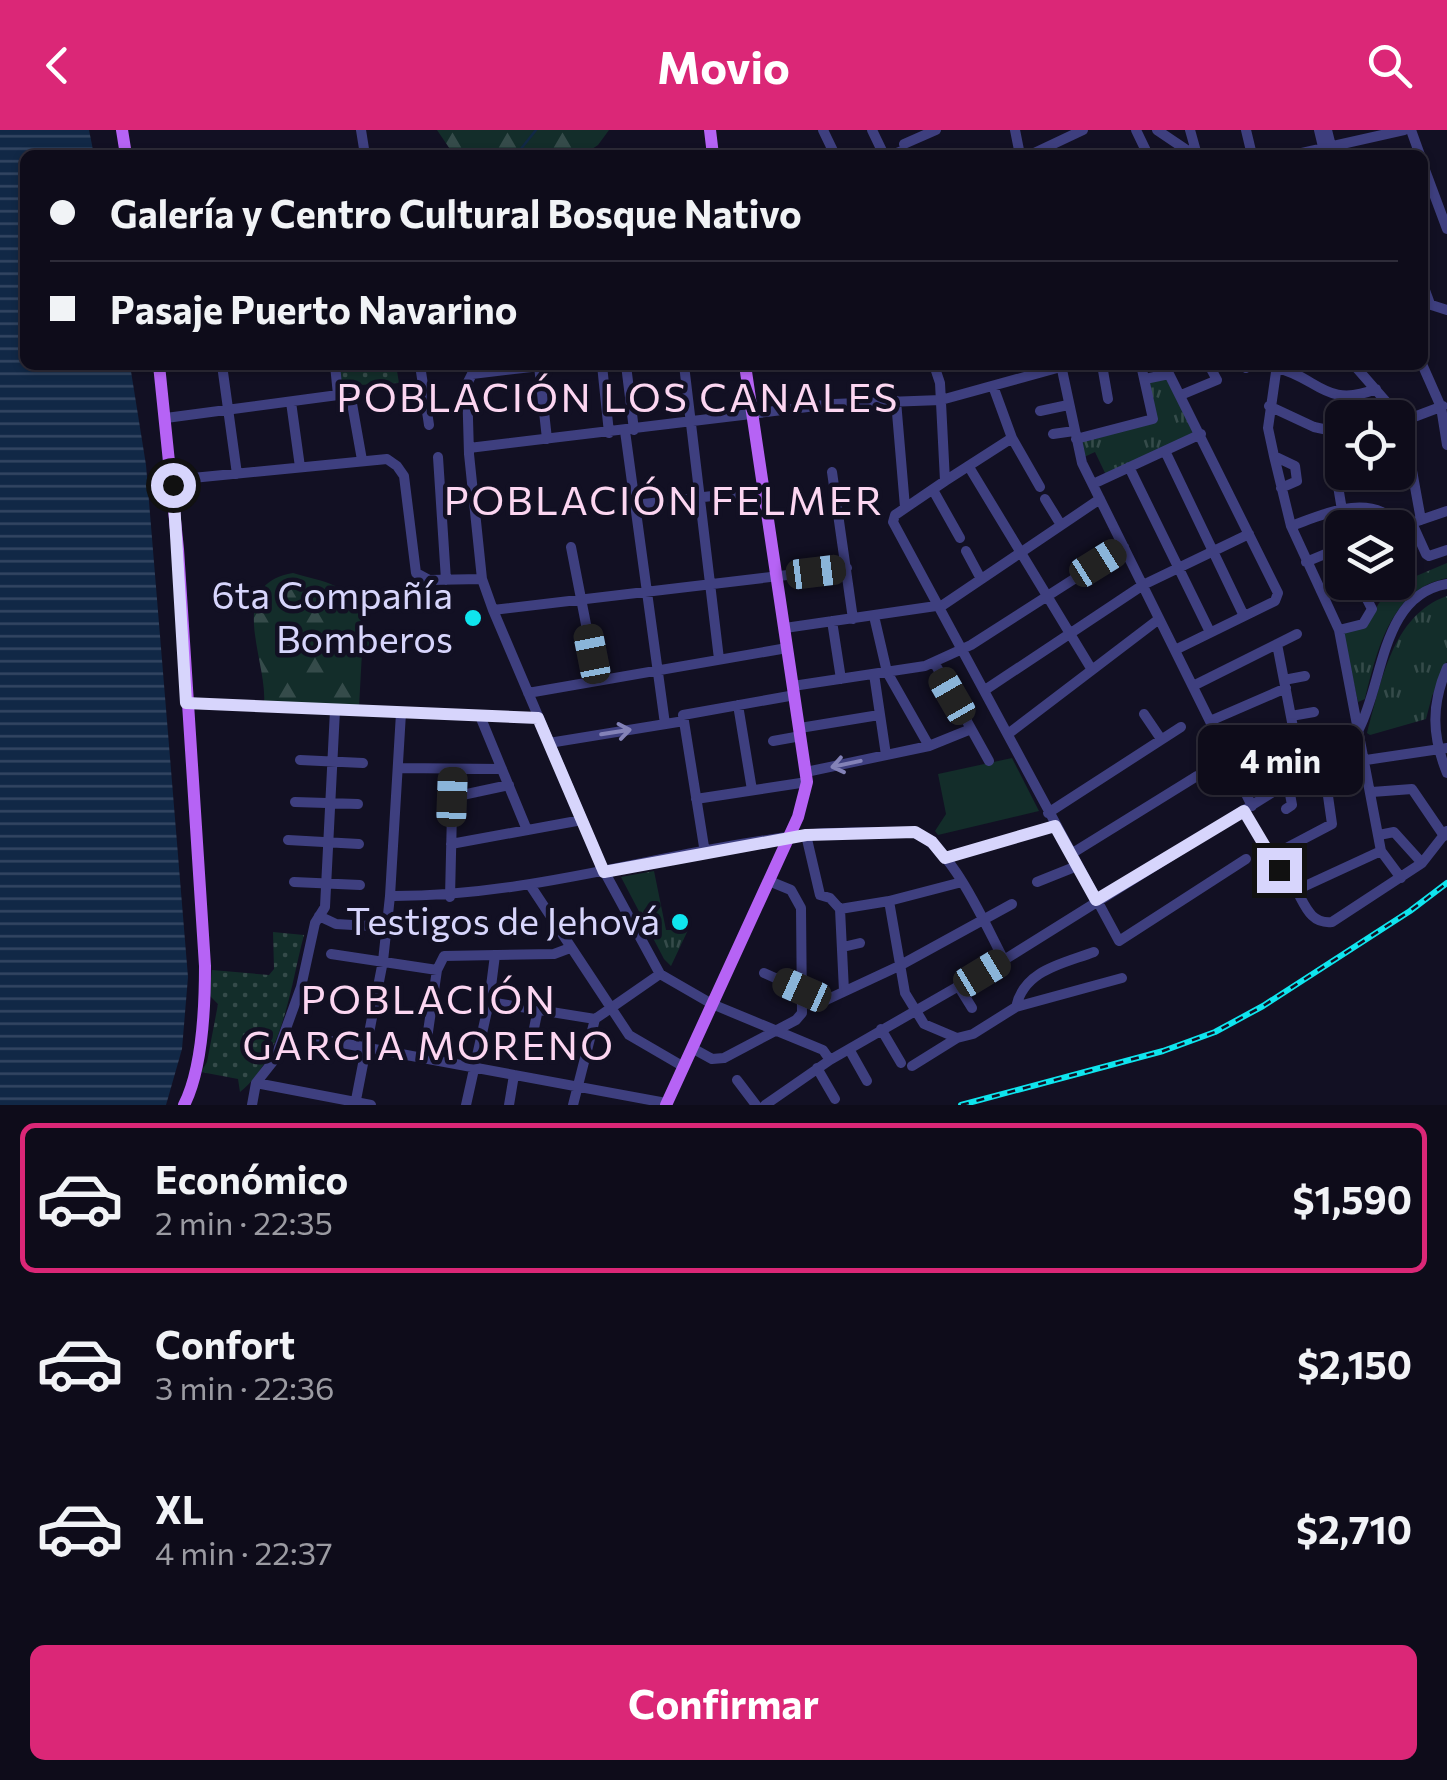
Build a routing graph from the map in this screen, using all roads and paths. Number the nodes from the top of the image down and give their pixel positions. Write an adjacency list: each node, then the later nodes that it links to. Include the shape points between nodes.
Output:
1 (936, 130): 8 (street)
2 (1060, 130): 9 (street)
3 (1081, 130): 9 (street)
4 (1158, 130): 12 (street)
5 (1319, 130): 13 (street)
6 (1327, 130): 13 (street)
7 (1408, 130): 10 (street)
8 (915, 134): 11 (street)
9 (1042, 149)
10 (1350, 149): 13 (street)
11 (900, 150)
12 (1188, 150)
13 (1327, 150)
14 (1428, 198): 15 (street)
15 (1447, 229)
16 (160, 370): 53 (main road)
17 (223, 370): 49 (street)
18 (336, 370): 45 (street, via 338,395)
19 (421, 370): 55 (street)
20 (506, 370): 65 (street, via 468,380)
21 (539, 370): 63 (street)
22 (603, 370): 58 (street)
23 (626, 370): 56 (street)
24 (685, 370): 54 (street)
25 (746, 370): 51 (main road)
26 (935, 370): 42 (street)
27 (1030, 370): 37 (street)
28 (1064, 370): 46 (street)
29 (1103, 370): 41 (street)
30 (1143, 370): 36 (street)
31 (1211, 370): 39 (street, via 1216,380)
32 (1276, 370): 47 (street)
33 (1285, 370): 38 (street, via 1328,393)
34 (1358, 370): 38 (street)
35 (1422, 370): 48 (street)
36 (1145, 379): 39 (street, via 1170,374); 61 (street, via 1152,420)
37 (993, 386): 42 (street); 62 (street)
38 (1376, 390): 43 (street)
39 (1181, 395): 60 (street)
40 (352, 398): 69 (street)
41 (1108, 399)
42 (942, 400): 44 (street); 76 (street)
43 (1384, 400)
44 (896, 401): 51 (street); 88 (street)
45 (292, 402): 49 (street); 71 (street)
46 (1068, 405): 50 (street); 61 (street)
47 (1269, 406): 57 (street); 67 (street)
48 (1444, 406): 52 (street); 64 (street)
49 (228, 411): 53 (street); 74 (street)
50 (1040, 411)
51 (753, 414): 54 (street); 80 (main road)
52 (1415, 417)
53 (166, 418): 75 (main road)
54 (691, 422): 56 (street); 84 (street)
55 (429, 425)
56 (630, 430): 58 (street); 87 (street)
57 (1325, 430)
58 (609, 432): 63 (street)
59 (1053, 434): 61 (street)
60 (1201, 434): 66 (street); 95 (street)
61 (1075, 435): 77 (street)
62 (1012, 438): 72 (street); 78 (street)
63 (547, 440): 65 (street)
64 (1447, 442)
65 (468, 448): 108 (street)
66 (1165, 451): 70 (street); 100 (street)
67 (1274, 456): 79 (street); 79 (street, via 1294,466 1297,480)
68 (438, 457): 110 (street)
69 (362, 460): 71 (street); 110 (street, via 387,459 398,466 414,570 425,579)
70 (1129, 466): 77 (street); 106 (street)
71 (300, 467): 74 (street)
72 (969, 468): 76 (street); 102 (street)
73 (832, 472): 105 (street)
74 (236, 474): 75 (street)
75 (172, 480): 150 (main road)
76 (945, 481): 81 (street)
77 (1093, 484): 85 (street)
78 (1040, 486)
79 (1281, 488): 94 (street)
80 (764, 490): 84 (street); 107 (main road)
81 (933, 490): 88 (street); 96 (street)
82 (1339, 490): 89 (street)
83 (1414, 490): 92 (street)
84 (699, 498): 87 (street); 111 (street)
85 (1100, 498): 93 (street); 98 (street)
86 (1045, 499): 93 (street)
87 (635, 506): 114 (street)
88 (905, 507): 118 (street, via 893,522)
89 (1343, 510)
90 (1447, 511): 92 (street)
91 (1325, 514): 94 (street)
92 (1416, 521): 99 (street, via 1429,556)
93 (1061, 525): 102 (street)
94 (1291, 526): 104 (street)
95 (1249, 534): 100 (street); 121 (street, via 1278,598)
96 (960, 538)
97 (571, 547): 116 (street)
98 (1124, 547): 113 (street); 115 (street)
99 (1447, 550)
100 (1213, 551): 106 (street); 121 (street)
101 (966, 552): 109 (street)
102 (1019, 553): 109 (street); 115 (street)
103 (1325, 555): 104 (street)
104 (1306, 562): 126 (street)
105 (847, 568): 107 (street); 122 (street)
106 (1179, 568): 113 (street); 127 (street)
107 (777, 576): 111 (street); 125 (main road)
108 (482, 578): 110 (street); 119 (street)
109 (982, 579): 118 (street)
110 (446, 580)
111 (710, 584): 114 (street); 134 (street)
112 (1447, 584): 152 (street, via 1408,604)
113 (1143, 585): 123 (street); 128 (street)
114 (647, 592): 116 (street); 137 (street)
115 (1045, 595): 128 (street); 132 (street)
116 (581, 599): 119 (street); 143 (street)
117 (1368, 600): 126 (street, via 1372,608 1363,624)
118 (939, 606): 120 (street); 132 (street)
119 (493, 610): 148 (street)
120 (874, 616): 122 (street); 139 (street)
121 (1244, 616): 127 (street)
122 (853, 619): 124 (street)
123 (1160, 619): 133 (street); 138 (street)
124 (832, 622): 125 (street); 142 (street)
125 (784, 628): 131 (main road)
126 (1338, 630): 152 (street)
127 (1210, 632): 133 (street)
128 (1070, 634): 138 (street); 146 (street)
129 (1297, 634): 130 (street)
130 (1277, 644): 144 (street); 145 (street)
131 (788, 648): 134 (street); 147 (main road)
132 (962, 648): 135 (street); 146 (street)
133 (1174, 650): 145 (street)
134 (720, 660): 137 (street)
135 (934, 662): 139 (street); 165 (street)
136 (1447, 668): 149 (street)
137 (658, 670): 143 (street); 163 (street)
138 (1092, 670): 168 (street)
139 (887, 672): 140 (street); 173 (street)
140 (874, 674): 142 (street); 157 (street)
141 (1305, 676): 144 (street)
142 (841, 679): 147 (street)
143 (597, 681): 148 (street)
144 (1285, 684): 159 (street); 162 (street)
145 (1192, 686): 162 (street)
146 (985, 690): 168 (street)
147 (794, 691): 151 (street); 167 (main road)
148 (528, 693): 160 (street)
149 (1441, 702): 174 (street)
150 (186, 703): 153 (street); 283 (main road, via 205,966)
151 (738, 705): 161 (street); 192 (street)
152 (1360, 706): 166 (street)
153 (335, 710): 155 (street); 180 (street)
154 (1314, 712): 159 (street)
155 (401, 714): 158 (street); 183 (street)
156 (1144, 714): 170 (street)
157 (879, 715): 167 (street); 175 (street)
158 (480, 716): 160 (street); 185 (street)
159 (1292, 716): 187 (street)
160 (538, 718): 172 (street)
161 (683, 718): 163 (street); 195 (street)
162 (1210, 721): 182 (street)
163 (666, 724): 172 (street, one-way to 163)
164 (1180, 726): 170 (street)
165 (972, 729): 173 (street); 178 (street)
166 (1359, 729): 177 (street); 179 (street)
167 (800, 732): 171 (street); 189 (main road)
168 (1008, 734): 201 (street)
169 (1256, 735): 182 (street, via 1257,747)
170 (1161, 739): 201 (street)
171 (773, 741)
172 (549, 743): 202 (street)
173 (929, 746): 175 (street)
174 (1442, 748): 177 (street); 186 (street)
175 (886, 756): 189 (street, one-way to 189)
176 (300, 760): 180 (street)
177 (1366, 760): 193 (street)
178 (989, 761)
179 (1323, 761): 187 (street); 216 (street, via 1332,824)
180 (332, 762): 181 (street); 197 (street)
181 (363, 763)
182 (1231, 764): 199 (street)
183 (398, 768): 184 (street); 231 (street)
184 (454, 769): 185 (street); 194 (street)
185 (502, 769): 191 (street)
186 (1447, 773)
187 (1302, 774): 190 (street)
188 (1197, 776): 215 (street)
189 (806, 777): 192 (street); 208 (main road)
190 (1288, 783): 199 (street); 200 (street, via 1292,805)
191 (509, 785): 194 (street); 204 (street)
192 (752, 790): 195 (street)
193 (1372, 792): 205 (street, via 1412,789); 207 (street)
194 (452, 797): 212 (street)
195 (696, 799): 214 (street)
196 (295, 802): 197 (street)
197 (330, 803): 198 (street); 210 (street)
198 (358, 804)
199 (1248, 808): 216 (street); 233 (street)
200 (1286, 809)
201 (1048, 812): 203 (street)
202 (582, 820): 204 (street); 222 (street)
203 (1055, 826): 215 (street); 217 (street)
204 (528, 830): 212 (street)
205 (1445, 833): 219 (street)
206 (806, 835): 208 (street); 217 (street, via 915,832); 236 (street, via 820,895)
207 (1379, 835): 213 (street); 219 (street, via 1394,832)
208 (788, 838): 214 (street); 224 (main road)
209 (288, 840): 210 (street)
210 (328, 842): 211 (street); 228 (street)
211 (359, 844)
212 (451, 844): 232 (street)
213 (1382, 851): 223 (street); 223 (street, via 1302,886 1298,893 1308,912 1332,922)
214 (705, 853): 222 (street)
215 (1071, 854): 220 (street)
216 (1271, 856): 221 (street)
217 (945, 858): 226 (street)
218 (1246, 859): 233 (street, via 1119,941)
219 (1422, 862): 223 (street)
220 (1077, 866): 227 (street); 233 (street)
221 (1279, 870)
222 (604, 872): 230 (street); 251 (street)
223 (1402, 878)
224 (769, 881): 254 (street, via 798,899); 258 (main road)
225 (294, 882): 228 (street)
226 (962, 882): 234 (street); 238 (street)
227 (1037, 882)
228 (326, 884): 229 (street); 237 (street)
229 (360, 885)
230 (530, 885): 232 (street); 241 (street)
231 (390, 896): 232 (street); 239 (street)
232 (450, 896)
233 (1096, 900): 247 (street)
234 (889, 901): 236 (street); 248 (street)
235 (1012, 904): 238 (street)
236 (840, 909): 242 (street)
237 (319, 916): 239 (street, via 336,924); 281 (street, via 274,1059)
238 (982, 919): 247 (street); 248 (street)
239 (387, 926): 246 (street)
240 (860, 943): 242 (street)
241 (570, 948): 245 (street); 261 (street)
242 (843, 948): 255 (street)
243 (1094, 952): 259 (street, via 1028,979)
244 (332, 954): 246 (street)
245 (495, 955): 249 (street, via 444,956); 257 (street)
246 (383, 960): 249 (street); 270 (street)
247 (1004, 960): 253 (street)
248 (898, 966): 255 (street); 263 (street)
249 (437, 970): 273 (street)
250 (764, 973): 254 (street)
251 (660, 974): 258 (street); 261 (street)
252 (1122, 978): 259 (street)
253 (959, 987): 260 (street); 263 (street)
254 (802, 990): 266 (street, via 800,1016)
255 (844, 991): 256 (street)
256 (824, 1001)
257 (488, 1002): 262 (street); 276 (street)
258 (712, 1004): 266 (street); 271 (main road)
259 (1016, 1007): 268 (street)
260 (972, 1008)
261 (610, 1009): 264 (street); 275 (street, via 629,1035)
262 (538, 1010): 264 (street); 267 (street)
263 (914, 1010): 265 (street); 268 (street, via 924,1024)
264 (595, 1019): 282 (street)
265 (882, 1029): 268 (street, via 906,1065); 272 (street)
266 (777, 1030): 271 (street, via 719,1060); 274 (street, via 823,1050)
267 (532, 1038)
268 (957, 1038)
269 (320, 1039): 270 (street)
270 (366, 1046): 273 (street); 286 (street)
271 (692, 1048): 275 (main road)
272 (849, 1048): 274 (street); 280 (street)
273 (424, 1058): 276 (street)
274 (830, 1060): 277 (street)
275 (684, 1067): 287 (main road)
276 (474, 1068): 278 (street); 290 (street)
277 (817, 1068): 284 (street); 294 (street)
278 (514, 1075): 282 (street); 291 (street)
279 (737, 1080): 293 (street)
280 (867, 1081)
281 (256, 1083): 285 (street); 288 (street)
282 (577, 1087): 287 (street); 292 (street)
283 (187, 1096)
284 (834, 1099)
285 (314, 1100): 286 (street)
286 (355, 1104): 289 (street)
287 (666, 1104)
288 (252, 1105)
289 (371, 1105)
290 (466, 1105)
291 (509, 1105)
292 (573, 1105)
293 (756, 1105)
294 (765, 1105)

